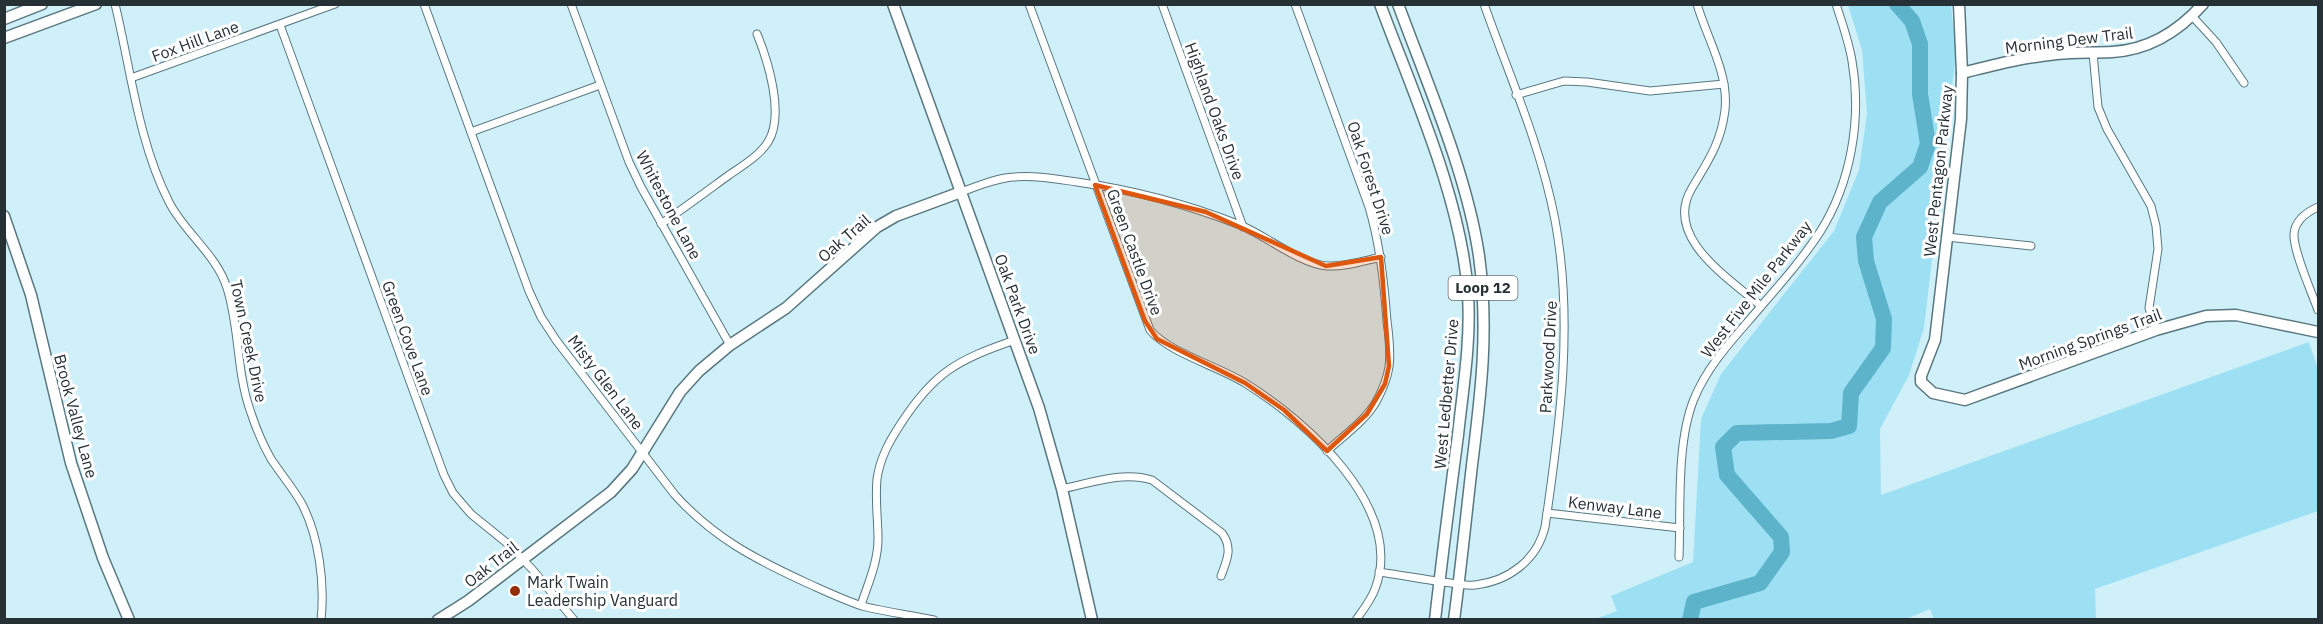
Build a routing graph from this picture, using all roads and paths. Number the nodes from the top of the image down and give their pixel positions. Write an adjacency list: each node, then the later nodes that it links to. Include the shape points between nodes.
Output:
1 (42, 4): 19 (street)
2 (96, 4): 22 (street)
3 (115, 4): 25 (street, Town Creek Drive)
4 (335, 4): 20 (street, Fox Hill Lane)
5 (424, 4): 30 (street, Misty Glen Lane)
6 (571, 4): 28 (street, Whitestone Lane)
7 (893, 4): 34 (street, Oak Park Drive)
8 (1029, 4): 33 (street, Green Castle Drive)
9 (1162, 4): 38 (street, Highland Oaks Drive)
10 (1295, 4): 41 (street, Oak Forest Drive, via 1369,207)
11 (1380, 4): 32 (street, West Ledbetter Drive / Loop 12)
12 (1398, 4): 31 (street, West Ledbetter Drive / Loop 12)
13 (1484, 4): 29 (street, Parkwood Drive)
14 (1697, 4): 27 (street)
15 (1836, 4): 42 (street, West Five Mile Parkway, via 1855,79 1855,129 1846,174 1821,231)
16 (1959, 4): 24 (street, West Pentagon Parkway)
17 (2203, 4): 18 (street, Morning Dew Trail)
18 (2192, 16): 23 (street, Morning Dew Trail, via 2149,44); 26 (street)
19 (4, 19)
20 (280, 25): 25 (street, Fox Hill Lane); 55 (street, Green Cove Lane, via 444,475 471,514)
21 (757, 34): 37 (street, via 774,97 768,142 752,159)
22 (4, 38)
23 (2093, 53): 24 (street, Morning Dew Trail, via 2024,58); 44 (street, via 2098,107 2143,189 2156,226 2157,258 2149,308)
24 (1962, 73): 39 (street, West Pentagon Parkway, via 1961,119)
25 (131, 78): 62 (street, Town Creek Drive, via 137,111 170,204 227,286 244,394 270,458 302,505 316,548)
26 (2244, 83)
27 (1724, 84): 29 (street, via 1650,91 1564,81); 42 (street, via 1722,129 1709,163 1686,200 1686,228 1702,254)
28 (600, 85): 30 (street); 37 (street, Whitestone Lane, via 629,162)
29 (1516, 95): 52 (street, Parkwood Drive, via 1547,185 1565,297 1563,379)
30 (471, 132): 50 (street, Misty Glen Lane, via 541,317)
31 (1448, 143): 32 (street); 59 (street, West Ledbetter Drive / Loop 12, via 1471,216 1485,335)
32 (1433, 149): 58 (street, West Ledbetter Drive / Loop 12, via 1455,219 1468,294 1468,336)
33 (1095, 184): 34 (street, Oak Trail, via 1012,177); 38 (street, Oak Trail, via 1147,195); 49 (street, Green Castle Drive, via 1145,321 1157,339 1245,383 1284,410)
34 (961, 192): 46 (street, Oak Park Drive); 48 (street, Oak Trail, via 877,227 786,308)
35 (2319, 207): 43 (street, via 2304,215 2294,233)
36 (4, 216): 61 (street, Brook Valley Lane, via 31,295 70,464)
37 (662, 224): 48 (street, Whitestone Lane)
38 (1243, 226): 41 (street, Oak Trail, via 1326,266)
39 (1947, 237): 40 (street); 47 (street, West Pentagon Parkway)
40 (2031, 246)
41 (1381, 256): 49 (street, Oak Forest Drive, via 1390,348 1385,384 1367,414)
42 (1761, 306): 53 (street, West Five Mile Parkway, via 1721,353 1693,401 1685,431)
43 (2319, 310)
44 (2156, 330): 45 (street, Morning Springs Trail, via 2206,315 2236,315); 47 (street, Morning Springs Trail, via 1965,400 1933,393 1921,382)
45 (2319, 332)
46 (1015, 340): 51 (street, Oak Park Drive, via 1040,408); 60 (street, via 972,356 939,376 915,402 890,441 878,479 876,563)
47 (1935, 340)
48 (730, 345): 50 (street, Oak Trail, via 680,392)
49 (1327, 451): 56 (street, Green Castle Drive, via 1372,514 1380,551)
50 (642, 452): 55 (street, Oak Trail, via 611,492); 60 (street, Misty Glen Lane, via 675,495 714,532 788,574)
51 (1062, 489): 57 (street, via 1116,477 1152,480 1228,541); 66 (street, Oak Park Drive)
52 (1547, 513): 53 (street, Kenway Lane); 59 (street, Parkwood Drive, via 1542,541 1523,565 1493,580)
53 (1680, 528): 54 (street, West Five Mile Parkway)
54 (1679, 557)
55 (522, 558): 63 (street, Oak Trail); 64 (street, Green Cove Lane)
56 (1379, 572): 58 (street, Parkwood Drive); 67 (street, Green Castle Drive, via 1375,588)
57 (1221, 576)
58 (1439, 581): 59 (street, Parkwood Drive); 68 (street, West Ledbetter Drive / Loop 12)
59 (1459, 584): 69 (street, West Ledbetter Drive / Loop 12)
60 (861, 605): 65 (street, Misty Glen Lane)
61 (129, 620)
62 (321, 620)
63 (438, 620)
64 (574, 620)
65 (934, 620)
66 (1092, 620)
67 (1356, 620)
68 (1435, 620)
69 (1454, 620)

